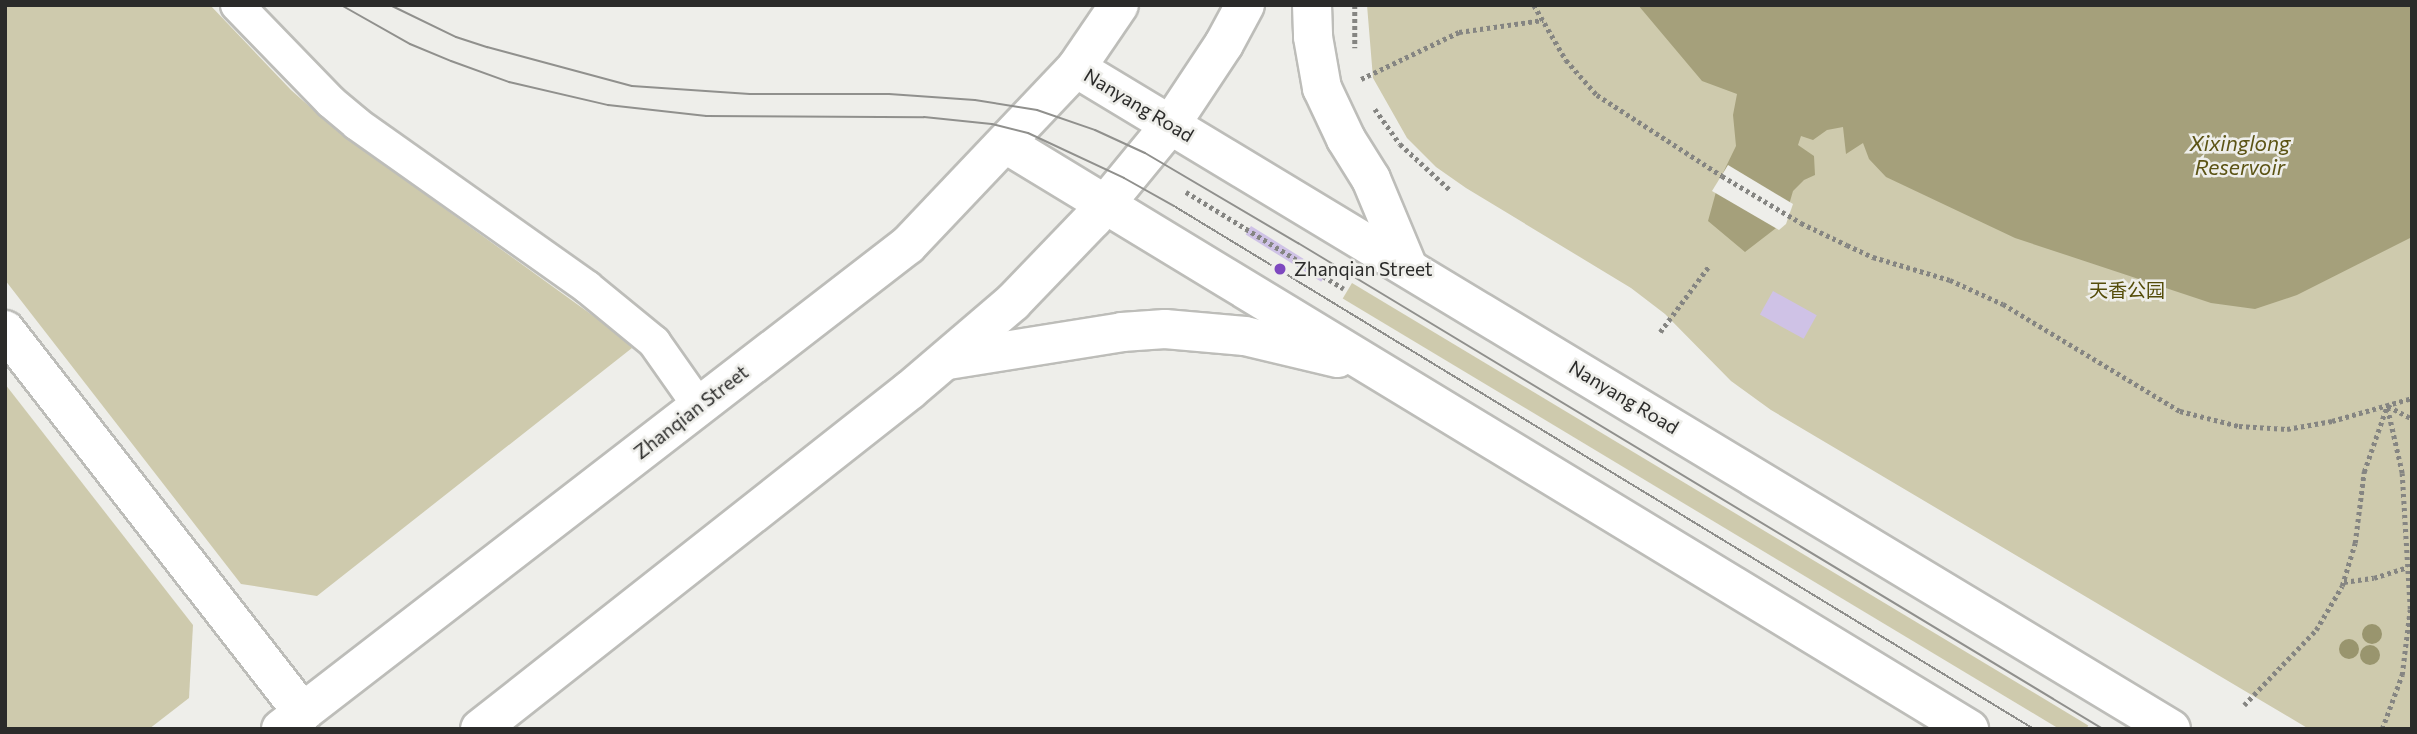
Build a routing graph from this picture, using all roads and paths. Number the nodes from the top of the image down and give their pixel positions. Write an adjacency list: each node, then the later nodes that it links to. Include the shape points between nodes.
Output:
1 (237, 5): 27 (street, via 357,124 587,286 633,324 670,362)
2 (1119, 5): 9 (main road, Zhanqian Street)
3 (1245, 5): 14 (main road)
4 (1312, 5): 19 (main road, via 1312,37 1322,88 1371,179)
5 (1354, 5): 8 (path)
6 (1534, 5): 7 (path)
7 (1542, 20): 11 (path, via 1459,32); 28 (path, via 1566,60 1597,95 1721,176 1801,223 1873,257 1978,291 2180,411 2239,426 2287,429)
8 (1356, 57)
9 (1076, 68): 14 (main road, Nanyang Road); 15 (main road, Zhanqian Street)
10 (1359, 69): 11 (path)
11 (1362, 79): 12 (path)
12 (1365, 90)
13 (1371, 101): 16 (path, via 1400,144)
14 (1171, 124): 18 (main road); 19 (main road, Nanyang Road)
15 (1006, 144): 18 (main road); 27 (main road, Zhanqian Street, via 908,245)
16 (1450, 190)
17 (1186, 192): 21 (path)
18 (1105, 204): 24 (main road, via 1013,302); 25 (main road)
19 (1407, 265): 37 (main road, Nanyang Road)
20 (1709, 266): 23 (path)
21 (1345, 289)
22 (5, 330): 34 (main road)
23 (1660, 332)
24 (946, 360): 25 (main road, via 1165,329 1245,336); 35 (main road)
25 (1375, 368): 36 (main road)
26 (2412, 398): 28 (path)
27 (699, 406): 34 (main road, Zhanqian Street)
28 (2387, 406): 29 (path); 30 (path, via 2402,473); 31 (path, via 2364,472 2356,543)
29 (2412, 419)
30 (2408, 567): 31 (path); 32 (path)
31 (2344, 582): 33 (path, via 2316,630)
32 (2410, 593): 38 (path, via 2402,675)
33 (2244, 705)
34 (302, 723)
35 (480, 729)
36 (1969, 729)
37 (2171, 729)
38 (2382, 729)

